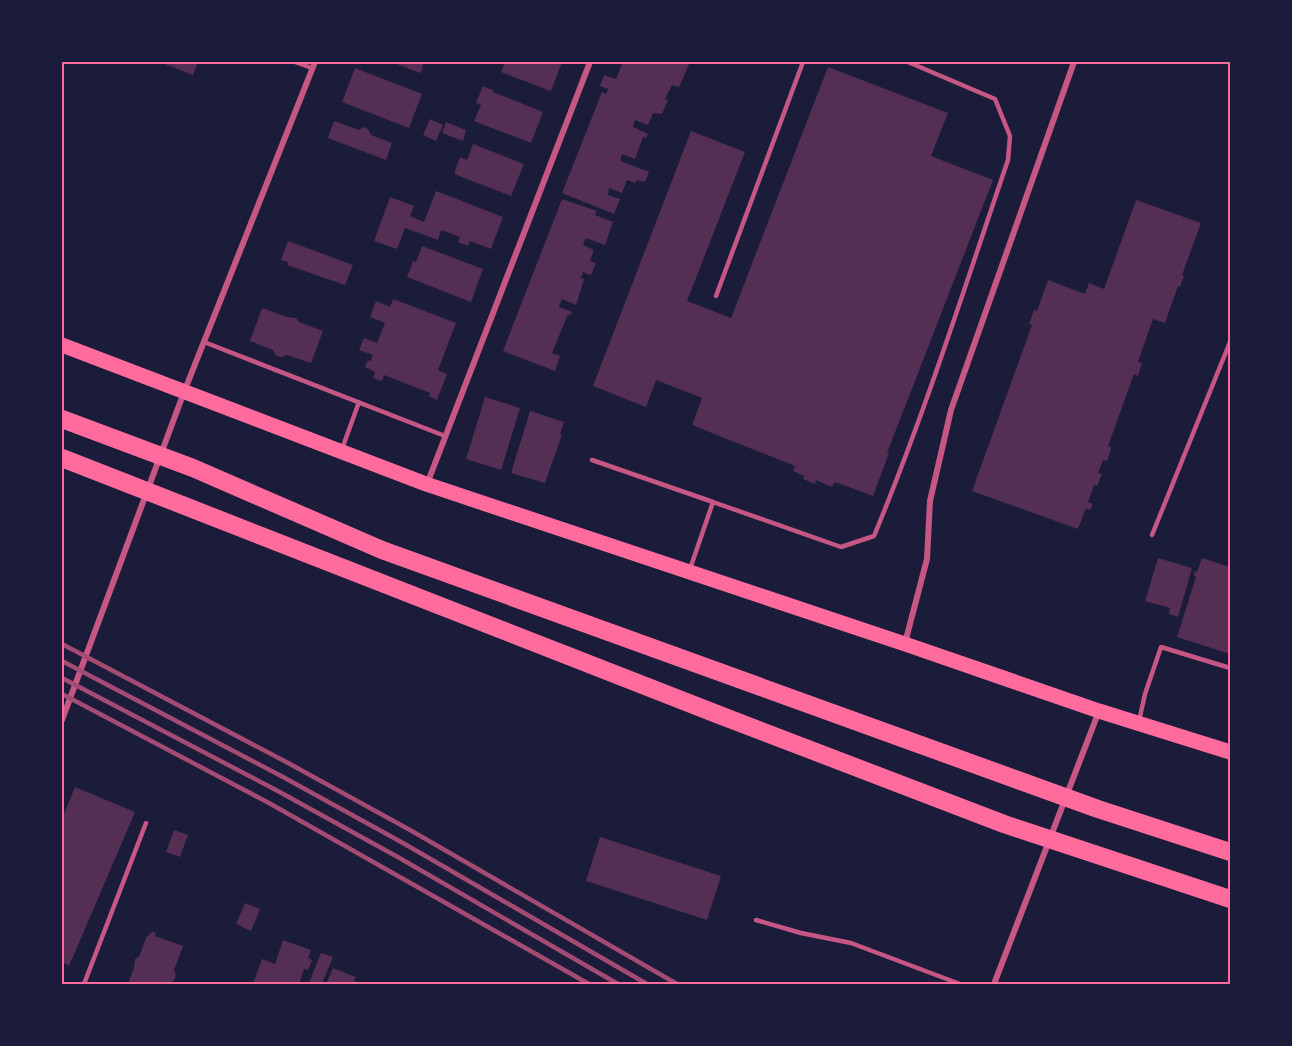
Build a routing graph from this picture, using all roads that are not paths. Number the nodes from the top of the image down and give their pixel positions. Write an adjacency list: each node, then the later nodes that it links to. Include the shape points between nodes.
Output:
1 (295, 62): 6 (lane)
2 (590, 62): 14 (street)
3 (803, 62): 7 (lane)
4 (908, 62): 19 (lane, via 995,99 1010,136 1008,160 949,335 874,536 841,547)
5 (1074, 62): 22 (street, via 951,410 930,501 927,559)
6 (314, 65): 8 (street)
7 (716, 296)
8 (204, 342): 11 (street); 12 (lane)
9 (1230, 342): 20 (lane)
10 (62, 345): 11 (main road)
11 (184, 392): 15 (main road); 25 (street)
12 (359, 402): 14 (lane); 15 (lane)
13 (62, 419): 29 (highway, via 194,468 382,550 1098,809)
14 (445, 436): 18 (street)
15 (341, 452): 18 (main road)
16 (62, 458): 30 (highway, via 1004,824)
17 (592, 460): 19 (lane)
18 (426, 484): 21 (main road)
19 (713, 502): 21 (lane)
20 (1152, 535)
21 (689, 572): 22 (main road)
22 (905, 644): 24 (main road)
23 (1230, 668): 26 (lane, via 1161,647)
24 (1100, 711): 26 (main road); 34 (street)
25 (62, 720)
26 (1139, 724): 27 (main road)
27 (1230, 752)
28 (146, 823): 32 (lane)
29 (1230, 852)
30 (1230, 900)
31 (756, 920): 33 (lane, via 851,943)
32 (84, 984)
33 (960, 984)
34 (994, 984)

